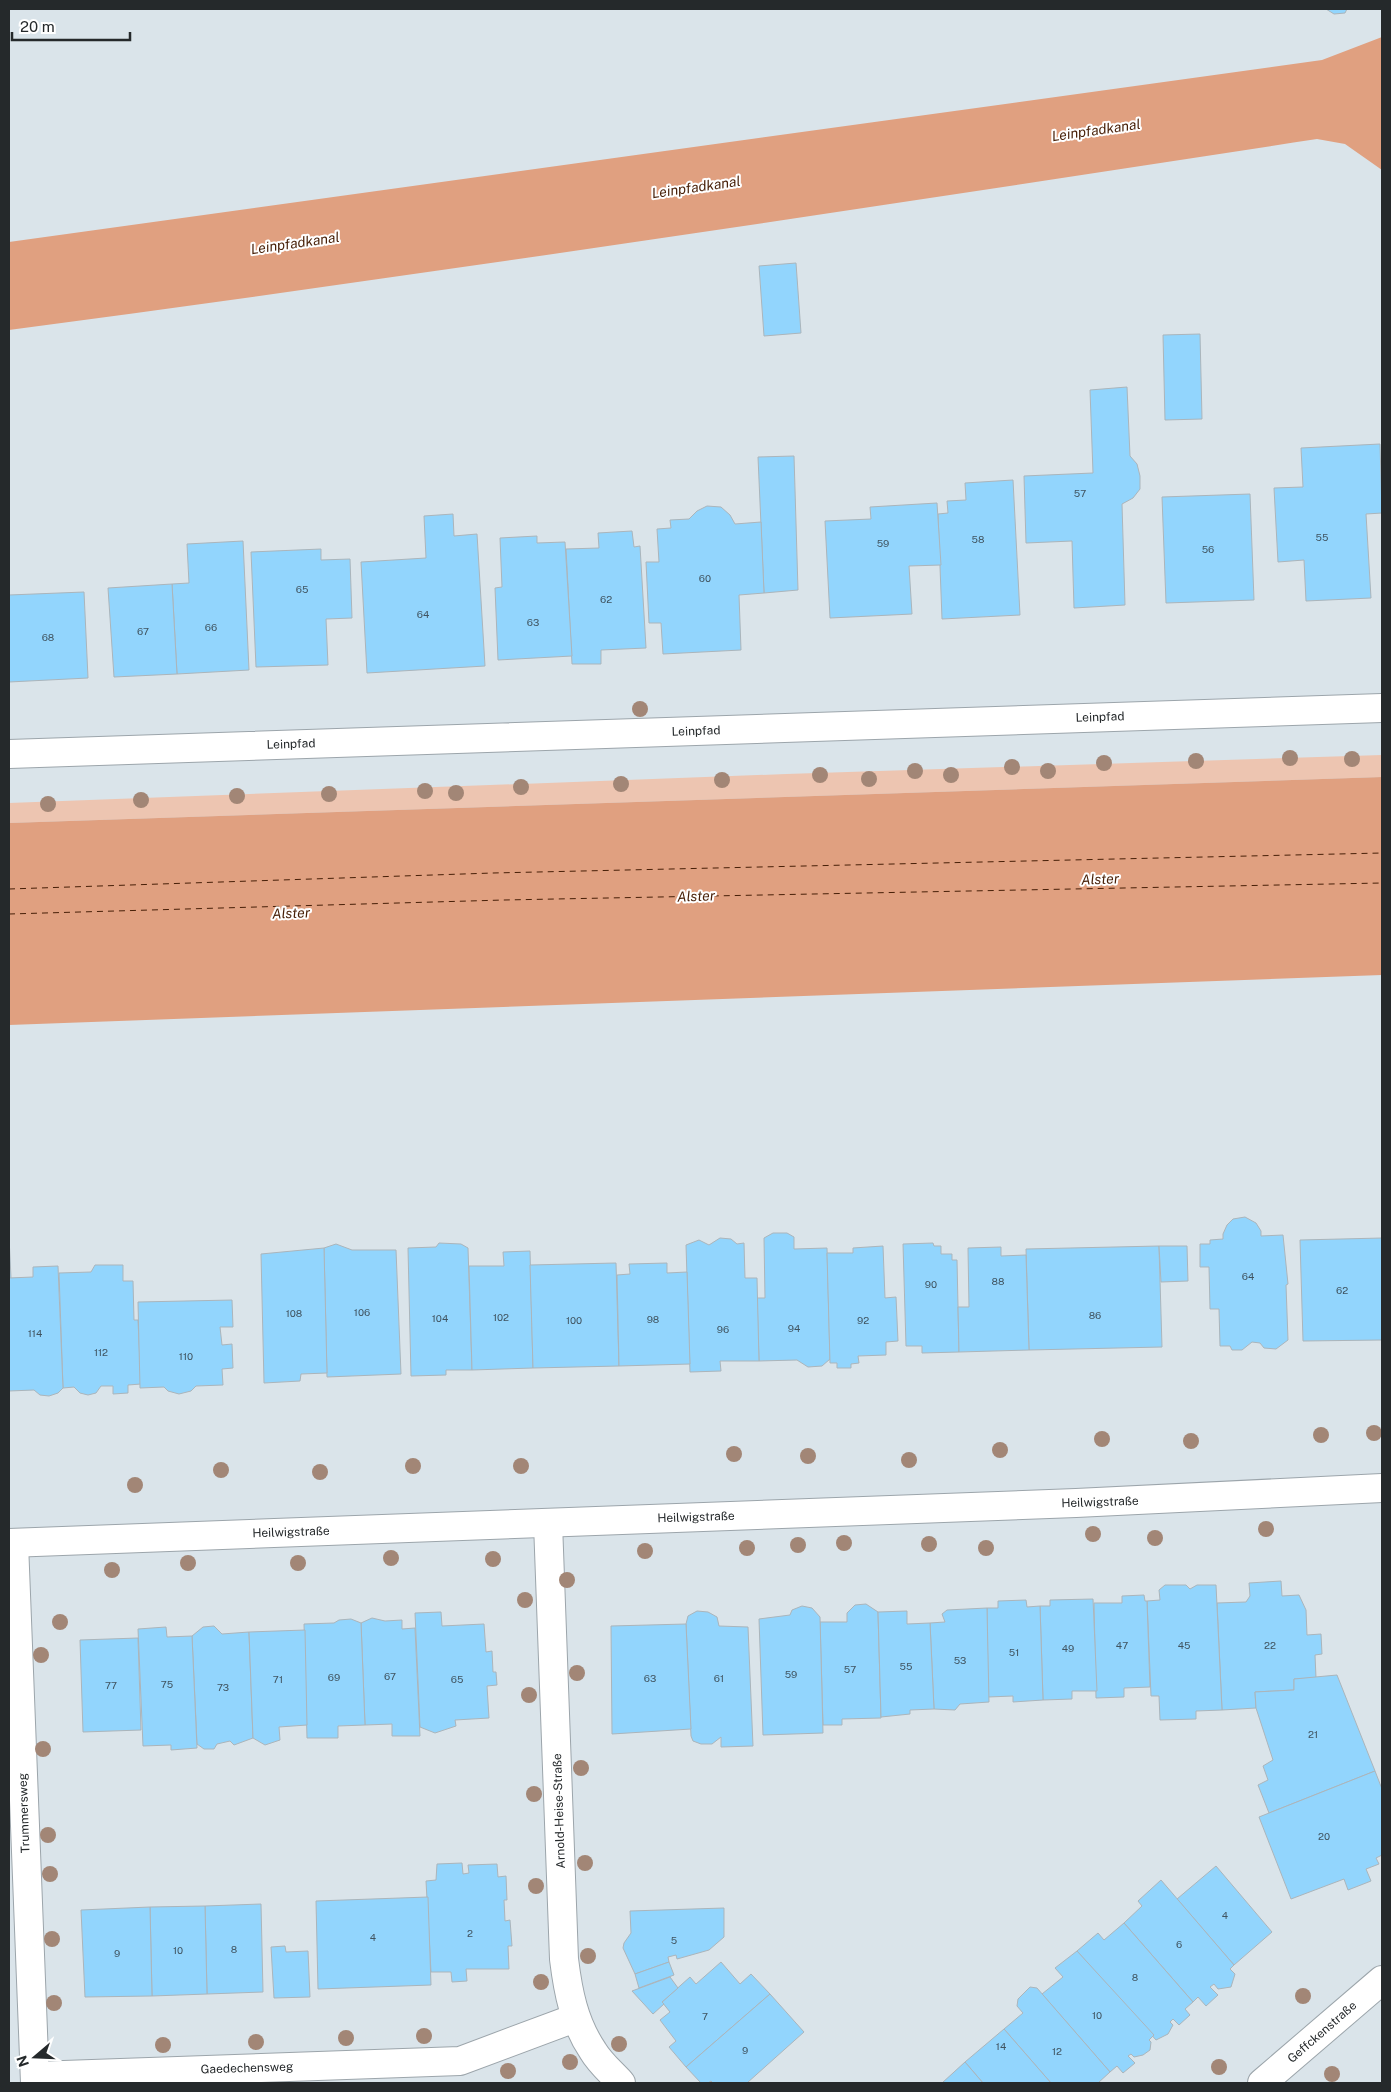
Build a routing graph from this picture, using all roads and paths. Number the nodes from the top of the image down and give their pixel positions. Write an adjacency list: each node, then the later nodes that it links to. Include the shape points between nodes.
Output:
1 (1382, 708): 2 (street, Leinpfad)
2 (9, 754)
3 (1382, 1488): 4 (street, Heilwigstraße, via 1160,1500)
4 (548, 1523): 5 (street, Heilwigstraße); 7 (street, Arnold-Heise-Straße, via 564,1959)
5 (11, 1543): 9 (street, Trummersweg)
6 (1382, 1980): 12 (street, Geffckenstraße)
7 (575, 2018): 8 (street, Gaedechensweg); 11 (street, Arnold-Heise-Straße, via 593,2052)
8 (460, 2061): 9 (street, Gaedechensweg); 10 (street, Gaedechensweg)
9 (35, 2080)
10 (434, 2083)
11 (621, 2083)
12 (1262, 2083)

